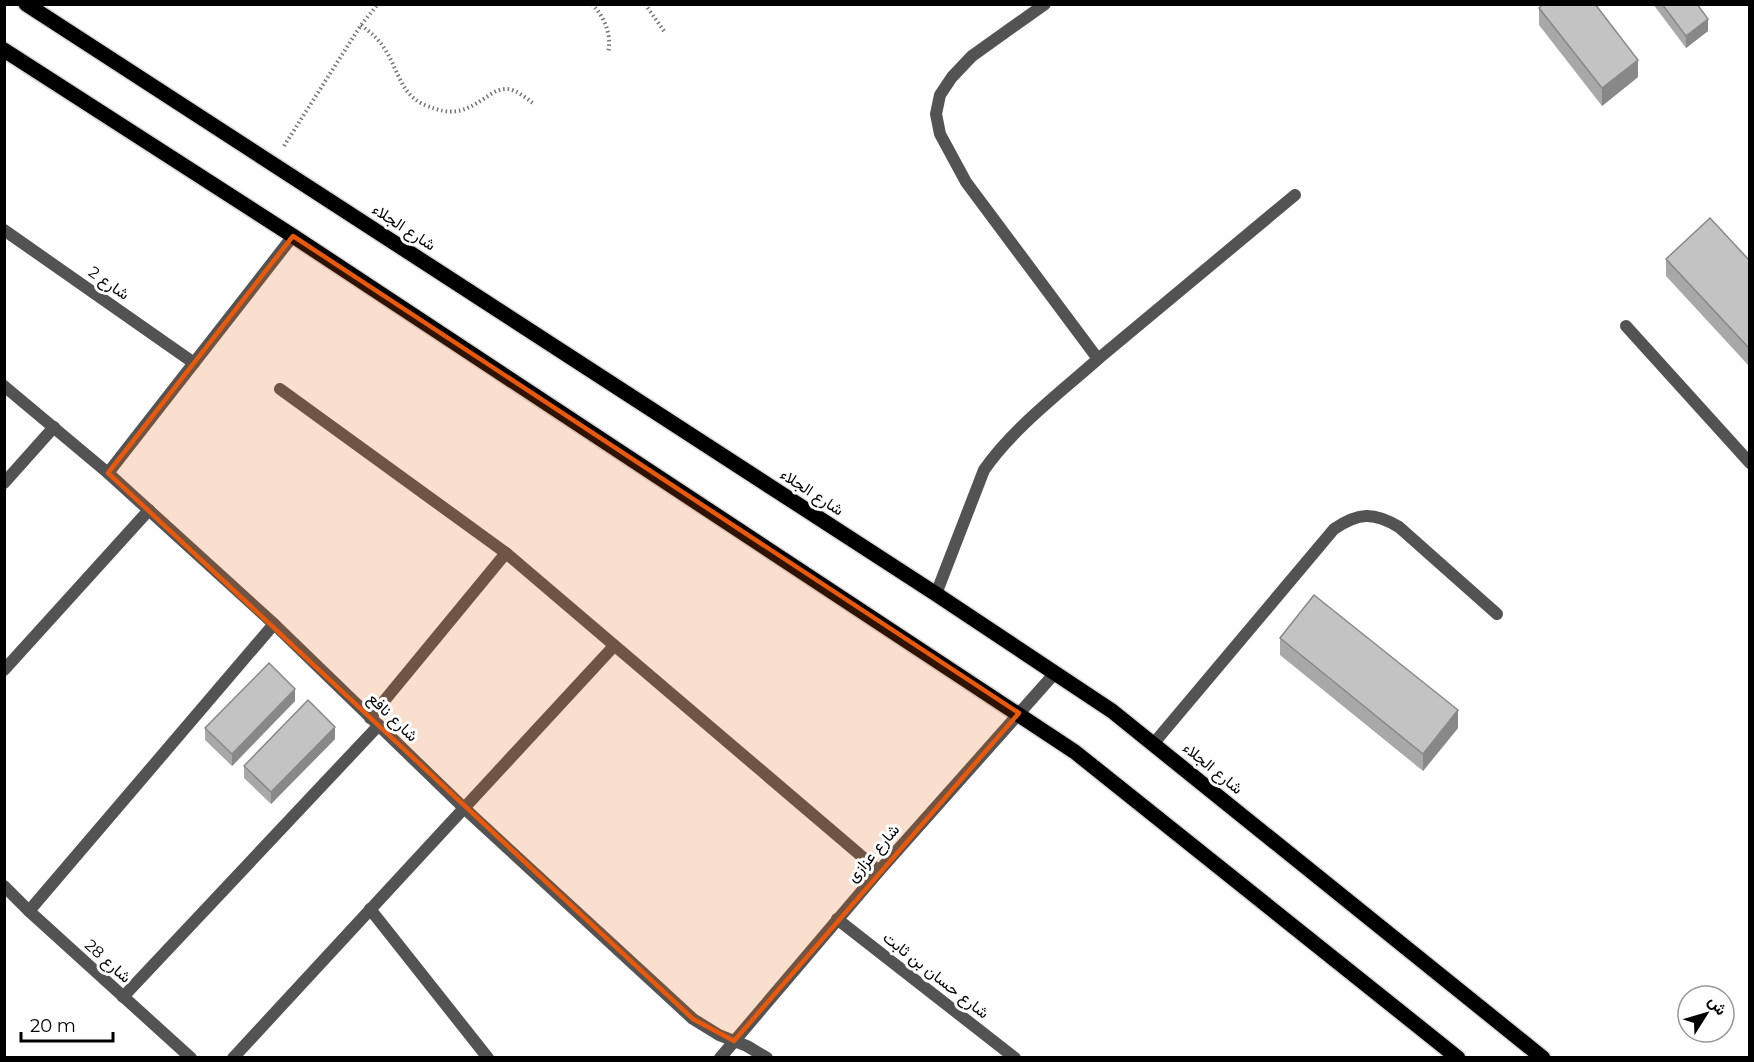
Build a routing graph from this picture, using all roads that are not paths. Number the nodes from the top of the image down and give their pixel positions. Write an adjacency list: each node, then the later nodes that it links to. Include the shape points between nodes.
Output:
1 (26, 4): 18 (main road, شارع الجلاء)
2 (1045, 4): 8 (street, via 972,56 940,95 936,114 940,134 966,182)
3 (4, 50): 6 (main road)
4 (1295, 195): 8 (street)
5 (4, 230): 9 (street, شارع 2)
6 (293, 236): 9 (street); 24 (main road)
7 (1626, 326): 13 (street)
8 (1098, 358): 18 (street, via 989,462)
9 (194, 363): 14 (street)
10 (4, 386): 12 (street, شارع نافع)
11 (280, 389): 17 (street)
12 (54, 427): 14 (street, شارع نافع); 15 (street)
13 (1749, 463)
14 (108, 473): 16 (street, شارع نافع)
15 (4, 483)
16 (149, 510): 20 (street, شارع نافع); 22 (street)
17 (506, 553): 21 (street); 25 (street)
18 (936, 594): 23 (main road, شارع الجلاء)
19 (1497, 614): 26 (street, via 1400,527 1384,518 1366,515 1349,519 1334,529)
20 (274, 624): 25 (street, شارع نافع); 31 (street)
21 (614, 646): 27 (street); 28 (street)
22 (4, 670)
23 (1055, 673): 24 (street, شارع عزازى); 26 (main road, شارع الجلاء)
24 (1019, 713): 28 (street, شارع عزازى); 35 (main road, via 1128,793)
25 (374, 722): 27 (street, شارع نافع); 33 (street)
26 (1154, 743): 42 (main road, شارع الجلاء)
27 (464, 808): 30 (street); 34 (street, شارع نافع, via 693,1019)
28 (879, 871): 32 (street, شارع عزازى)
29 (4, 886): 31 (street, شارع 28)
30 (370, 909): 37 (street); 38 (street)
31 (29, 911): 33 (street, شارع 28)
32 (837, 919): 34 (street, شارع عزازى); 41 (street, شارع حسان بن ثابت)
33 (123, 997): 36 (street, شارع 28)
34 (734, 1041): 39 (street, شارع عزازى); 40 (street, شارع نافع)
35 (1449, 1055)
36 (191, 1058)
37 (233, 1058)
38 (488, 1058)
39 (720, 1058)
40 (767, 1058)
41 (1015, 1058)
42 (1543, 1058)

